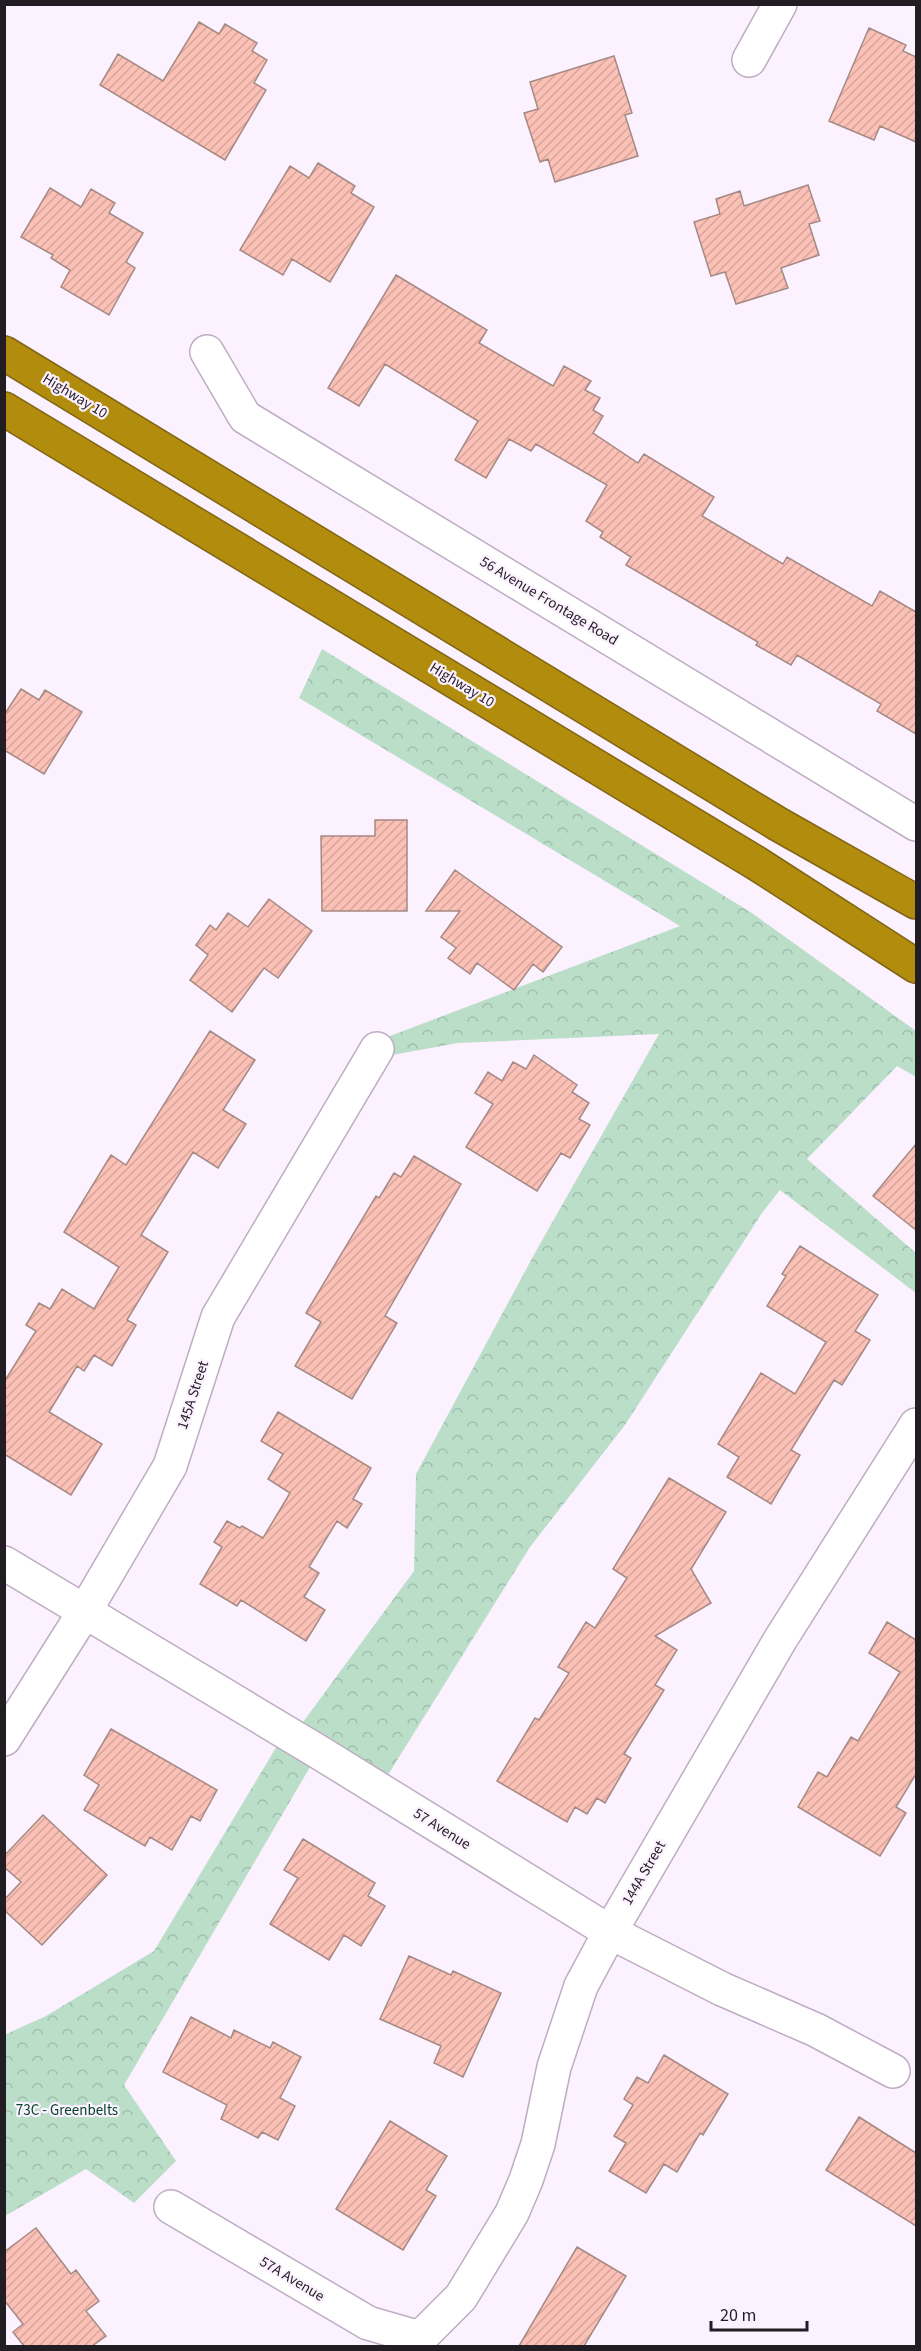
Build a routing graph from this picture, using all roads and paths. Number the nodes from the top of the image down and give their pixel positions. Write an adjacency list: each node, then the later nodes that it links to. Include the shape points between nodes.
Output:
1 (780, 4): 2 (street)
2 (749, 60)
3 (207, 352): 6 (street, 56 Avenue Frontage Road, via 246,417)
4 (4, 353): 7 (highway, Highway 10, via 778,824)
5 (4, 410): 8 (highway, Highway 10, via 756,863)
6 (916, 824)
7 (916, 902)
8 (916, 966)
9 (377, 1049): 12 (street, 145A Street, via 218,1317 170,1466)
10 (916, 1425): 14 (street, 144A Street, via 780,1640)
11 (4, 1563): 12 (street, 57 Avenue)
12 (85, 1611): 13 (street, 145A Street); 14 (street, 57 Avenue)
13 (4, 1739)
14 (610, 1932): 15 (street, 57 Avenue); 17 (street, 144A Street, via 581,1986 554,2067 538,2144 512,2213 461,2297)
15 (893, 2071)
16 (171, 2207): 17 (street, 57A Avenue, via 368,2323)
17 (420, 2338)

